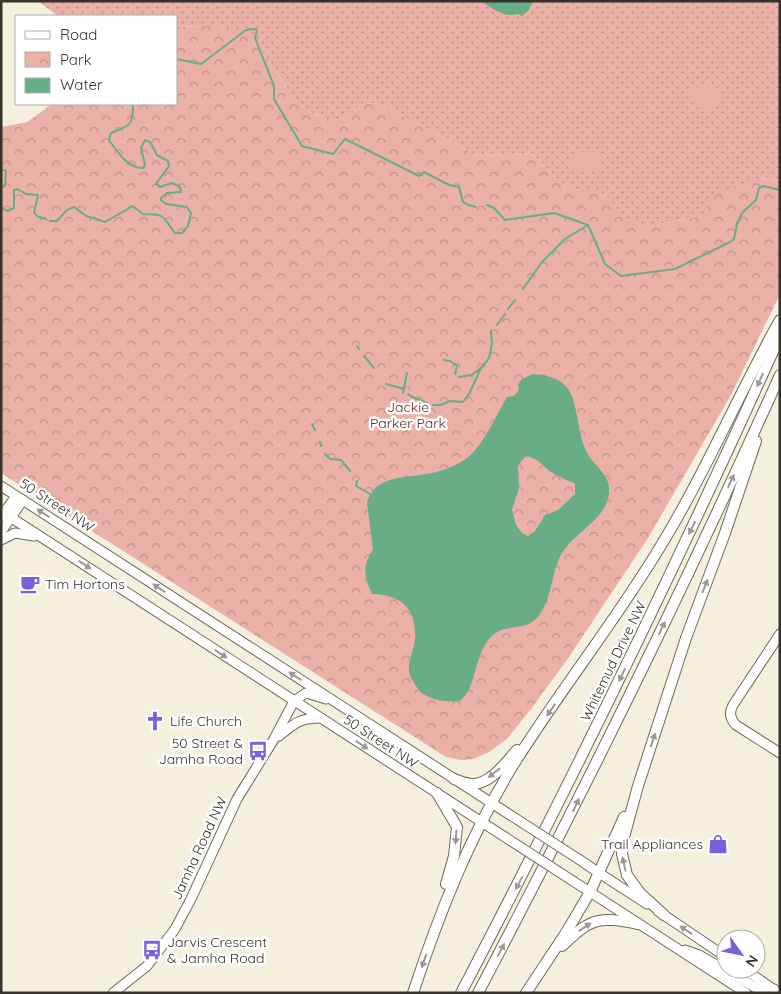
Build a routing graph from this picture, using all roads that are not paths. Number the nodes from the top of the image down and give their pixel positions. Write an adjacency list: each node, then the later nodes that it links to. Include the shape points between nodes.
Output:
1 (780, 320): 15 (highway, one-way to 15, via 702,474 657,553)
2 (780, 336): 35 (highway, Whitemud Drive NW, one-way to 35, via 615,690)
3 (780, 374): 4 (highway)
4 (770, 395): 19 (highway, one-way to 4); 36 (highway, one-way to 4, via 586,784)
5 (1, 486): 6 (main road, 50 Street NW)
6 (19, 498): 7 (main road); 13 (main road, 50 Street NW, one-way to 6)
7 (4, 515): 8 (main road); 9 (main road, 50 Street NW)
8 (1, 532)
9 (44, 539): 10 (main road, via 15,533); 12 (main road, 50 Street NW, one-way to 12)
10 (1, 540)
11 (780, 634): 17 (main road, via 731,711 736,725)
12 (294, 701): 13 (main road, via 306,693); 14 (main road, 50 Street NW); 16 (main road, Jamha Road NW)
13 (336, 702): 18 (main road, 50 Street NW)
14 (321, 718): 16 (main road, via 301,719); 20 (main road, 50 Street NW, one-way to 20)
15 (540, 726): 18 (highway, one-way to 18, via 505,764 486,779 473,784); 21 (highway)
16 (274, 739): 33 (main road, Jamha Road NW, via 237,799 175,929 147,966)
17 (780, 753)
18 (454, 779): 21 (main road, 50 Street NW)
19 (638, 786): 23 (highway); 25 (highway, one-way to 19, via 640,893 624,867 623,840)
20 (437, 794): 22 (main road, 50 Street NW); 27 (highway, one-way to 27, via 457,827 454,856)
21 (492, 803): 22 (highway); 23 (main road, 50 Street NW, bridge)
22 (481, 822): 24 (main road, 50 Street NW, bridge); 27 (highway, via 457,871)
23 (599, 873): 24 (highway); 25 (main road, 50 Street NW)
24 (590, 892): 26 (main road, 50 Street NW); 30 (highway)
25 (664, 915): 29 (main road, 50 Street NW, one-way to 25)
26 (638, 924): 28 (main road, 50 Street NW); 30 (highway, one-way to 26, via 592,922 604,919)
27 (435, 928): 34 (highway, one-way to 34)
28 (671, 945): 32 (main road, via 699,955 758,989); 38 (main road, 50 Street NW)
29 (716, 950)
30 (549, 959): 37 (highway)
31 (759, 979): 32 (main road)
32 (776, 991)
33 (113, 993)
34 (413, 993)
35 (461, 993)
36 (478, 993)
37 (526, 993)
38 (746, 993)

